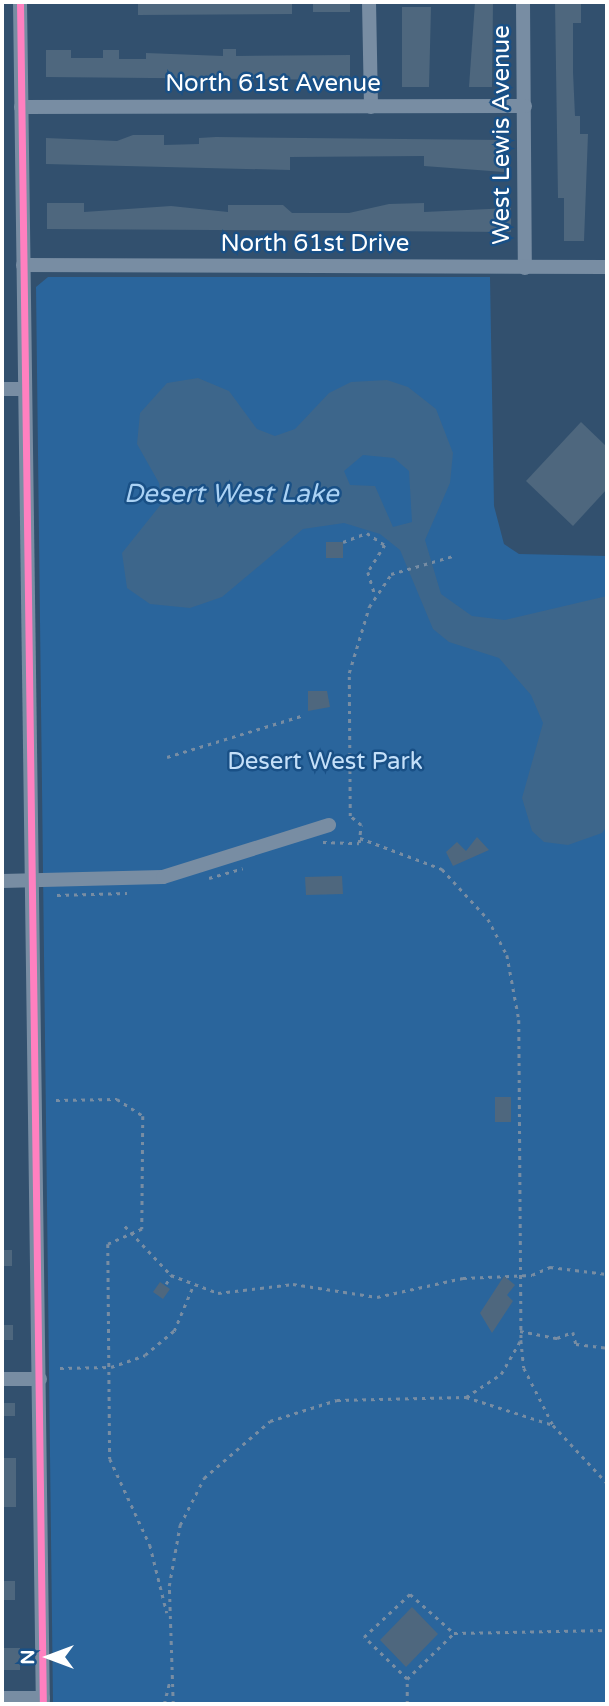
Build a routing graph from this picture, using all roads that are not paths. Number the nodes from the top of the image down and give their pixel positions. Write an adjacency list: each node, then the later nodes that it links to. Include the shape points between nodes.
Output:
1 (20, 2): 5 (street)
2 (369, 2): 6 (street)
3 (523, 2): 4 (street, West Lewis Avenue)
4 (525, 106): 6 (street, North 61st Avenue); 9 (street, West Lewis Avenue)
5 (21, 107): 6 (street, North 61st Avenue); 7 (street)
6 (370, 107)
7 (23, 265): 9 (street, North 61st Drive); 10 (street)
8 (607, 267): 9 (street, North 61st Drive)
9 (525, 268)
10 (25, 388): 11 (street); 14 (street)
11 (2, 389)
12 (329, 825): 14 (street, via 163,877)
13 (2, 880): 14 (street)
14 (31, 880): 16 (street)
15 (2, 1379): 16 (street)
16 (40, 1379): 18 (street)
17 (2, 1699): 18 (street)
18 (43, 1701)

